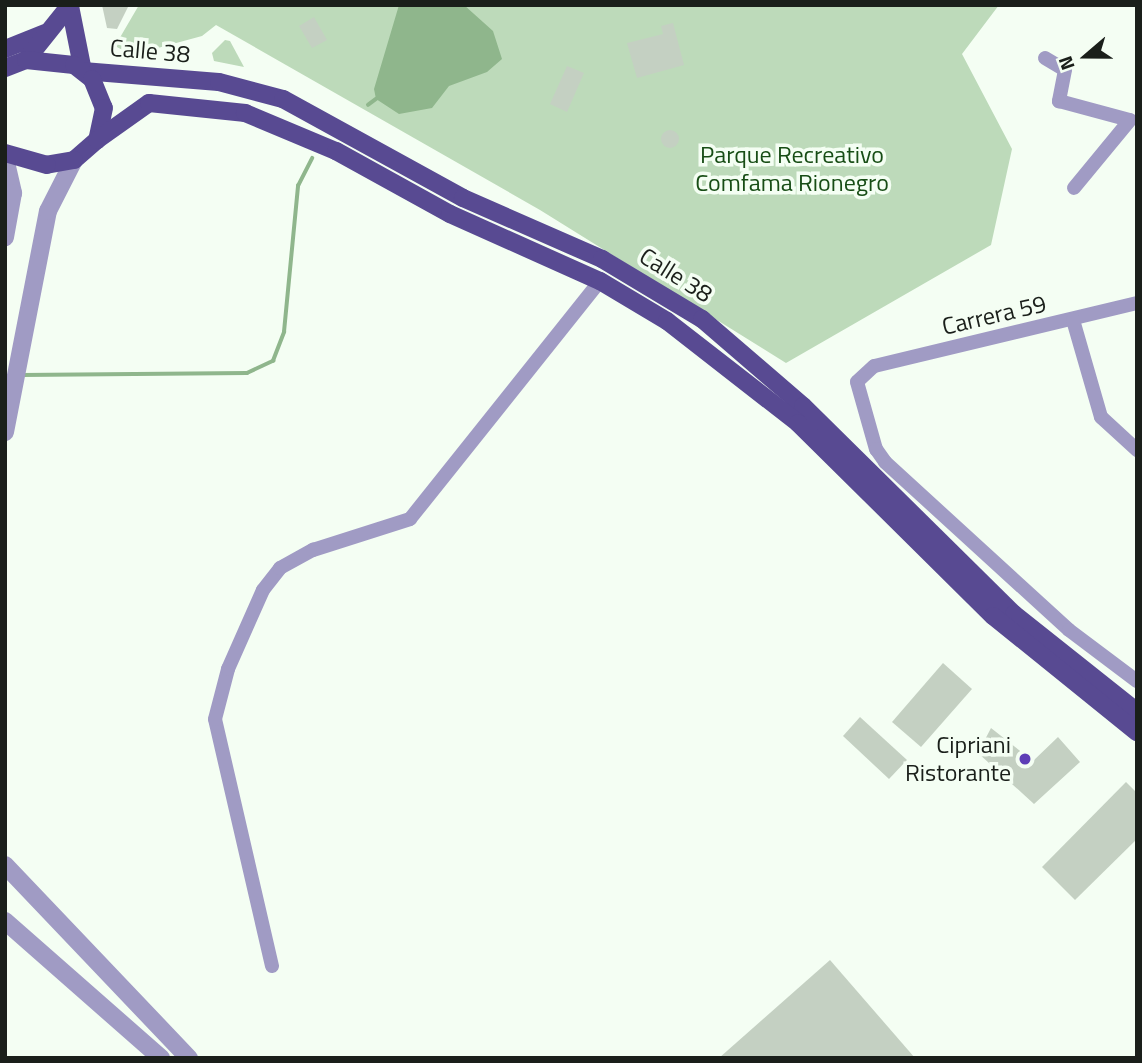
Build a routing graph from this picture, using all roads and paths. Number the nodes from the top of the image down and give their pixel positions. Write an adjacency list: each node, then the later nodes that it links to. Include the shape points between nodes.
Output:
1 (70, 6): 2 (main road); 8 (main road)
2 (48, 32): 3 (main road); 6 (main road)
3 (5, 50)
4 (5, 55): 6 (street)
5 (1045, 58): 9 (street, via 1065,70 1059,101)
6 (26, 60): 7 (main road); 8 (main road, Calle 38)
7 (5, 68)
8 (83, 71): 10 (main road, via 104,108); 21 (main road, Calle 38, via 207,80 283,99 463,198 645,283 760,367 1014,614)
9 (1133, 119): 13 (street)
10 (97, 140): 12 (main road, Calle 38); 15 (main road, Calle 38, via 149,103 245,113 336,150 450,214)
11 (5, 156): 12 (main road, via 47,165); 14 (street, via 13,192)
12 (74, 160): 18 (street, via 52,199)
13 (1074, 188)
14 (5, 237)
15 (600, 281): 22 (main road, Calle 38, via 667,321 798,423 993,616); 25 (street, via 410,519 313,550 280,568 263,590 228,669 215,719)
16 (1137, 303): 17 (street, Carrera 59)
17 (1073, 320): 19 (street, via 1101,416); 20 (street, Carrera 59, via 862,373 859,394 885,462 1069,630)
18 (5, 432)
19 (1137, 450)
20 (1137, 681)
21 (1137, 712)
22 (1137, 732)
23 (5, 864): 27 (street)
24 (5, 921): 26 (street)
25 (272, 966)
26 (161, 1058)
27 (190, 1058)

